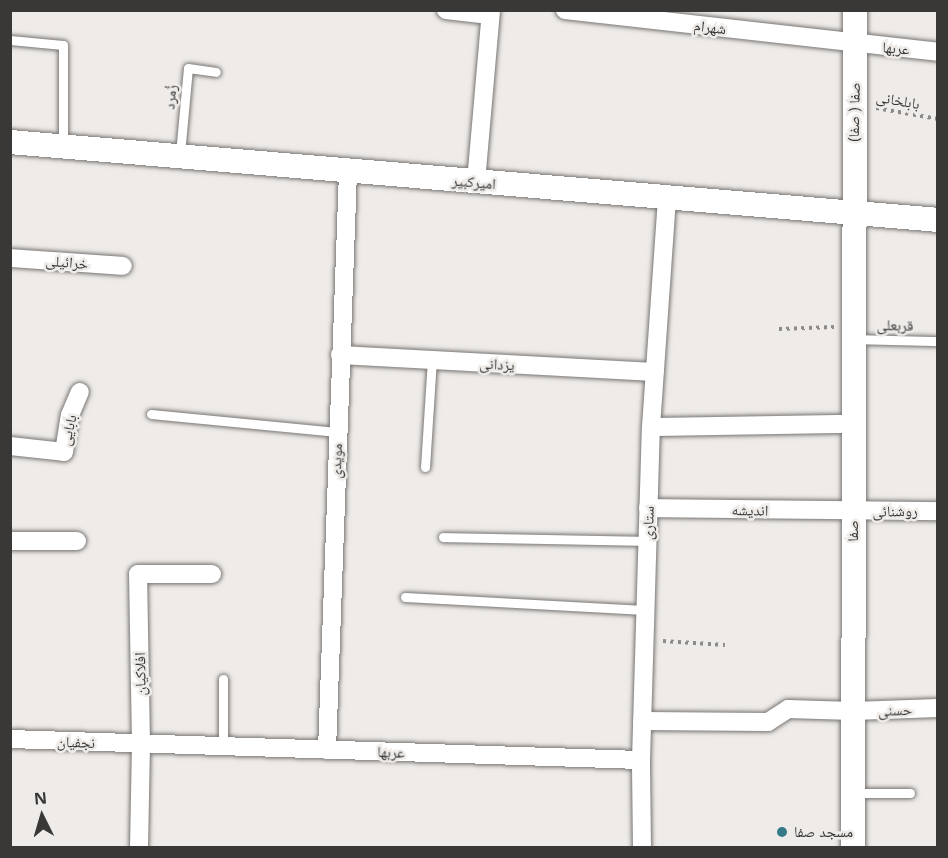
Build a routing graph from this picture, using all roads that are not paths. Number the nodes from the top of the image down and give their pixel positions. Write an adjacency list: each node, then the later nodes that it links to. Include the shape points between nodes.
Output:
1 (446, 10): 4 (street)
2 (565, 10): 6 (street, شهرام)
3 (855, 10): 6 (street, صفا ( صفا))
4 (491, 13): 13 (street)
5 (10, 40): 10 (lane, via 63,45)
6 (855, 44): 7 (street, عربها); 15 (street, صفا ( صفا))
7 (938, 52)
8 (216, 72): 11 (lane, زُمرد, via 188,68)
9 (10, 142): 10 (street, امیرکبیر)
10 (63, 147): 11 (street, امیرکبیر)
11 (180, 157): 12 (street, امیرکبیر)
12 (348, 171): 13 (street, امیرکبیر); 21 (street, مویدی)
13 (476, 182): 14 (street, امیرکبیر)
14 (667, 199): 15 (street, امیرکبیر); 23 (street, ستاری)
15 (853, 214): 16 (street, امیرکبیر); 19 (street, صفا)
16 (938, 220)
17 (10, 258): 18 (street, خرائیلی)
18 (123, 266)
19 (853, 333): 20 (lane, قربعلی); 26 (street, صفا)
20 (938, 341)
21 (340, 355): 22 (street, یزدانی); 28 (street, مویدی)
22 (432, 360): 23 (street, یزدانی); 30 (lane)
23 (655, 372): 27 (street, ستاری)
24 (80, 392): 29 (street, بابایی, via 70,415 64,452)
25 (151, 414): 28 (lane)
26 (853, 424): 27 (street); 33 (street, صفا)
27 (651, 427): 31 (street, ستاری)
28 (337, 432): 48 (street, مویدی)
29 (10, 446)
30 (425, 467)
31 (648, 508): 33 (street, اندیشه); 37 (street, ستاری)
32 (938, 511): 33 (street, روشنائی)
33 (853, 512): 43 (street, صفا)
34 (443, 537): 37 (lane)
35 (10, 541): 36 (street)
36 (77, 541)
37 (647, 542): 40 (street, ستاری)
38 (212, 574): 46 (street, افلاکیان, via 138,574)
39 (405, 597): 40 (lane)
40 (645, 610): 44 (street, ستاری)
41 (223, 679): 47 (lane)
42 (938, 708): 43 (street, حسنی)
43 (853, 711): 44 (street, حسنی, via 788,709 768,722); 50 (street, صفا)
44 (642, 721): 49 (street, ستاری)
45 (10, 740): 46 (street, نجفیان)
46 (141, 744): 47 (street, عربها); 52 (street, افلاکیان)
47 (224, 746): 48 (street, عربها)
48 (327, 750): 49 (street, عربها)
49 (641, 760): 53 (street, ستاری)
50 (853, 793): 51 (lane); 54 (street, صفا)
51 (910, 793)
52 (139, 848)
53 (642, 848)
54 (853, 848)

